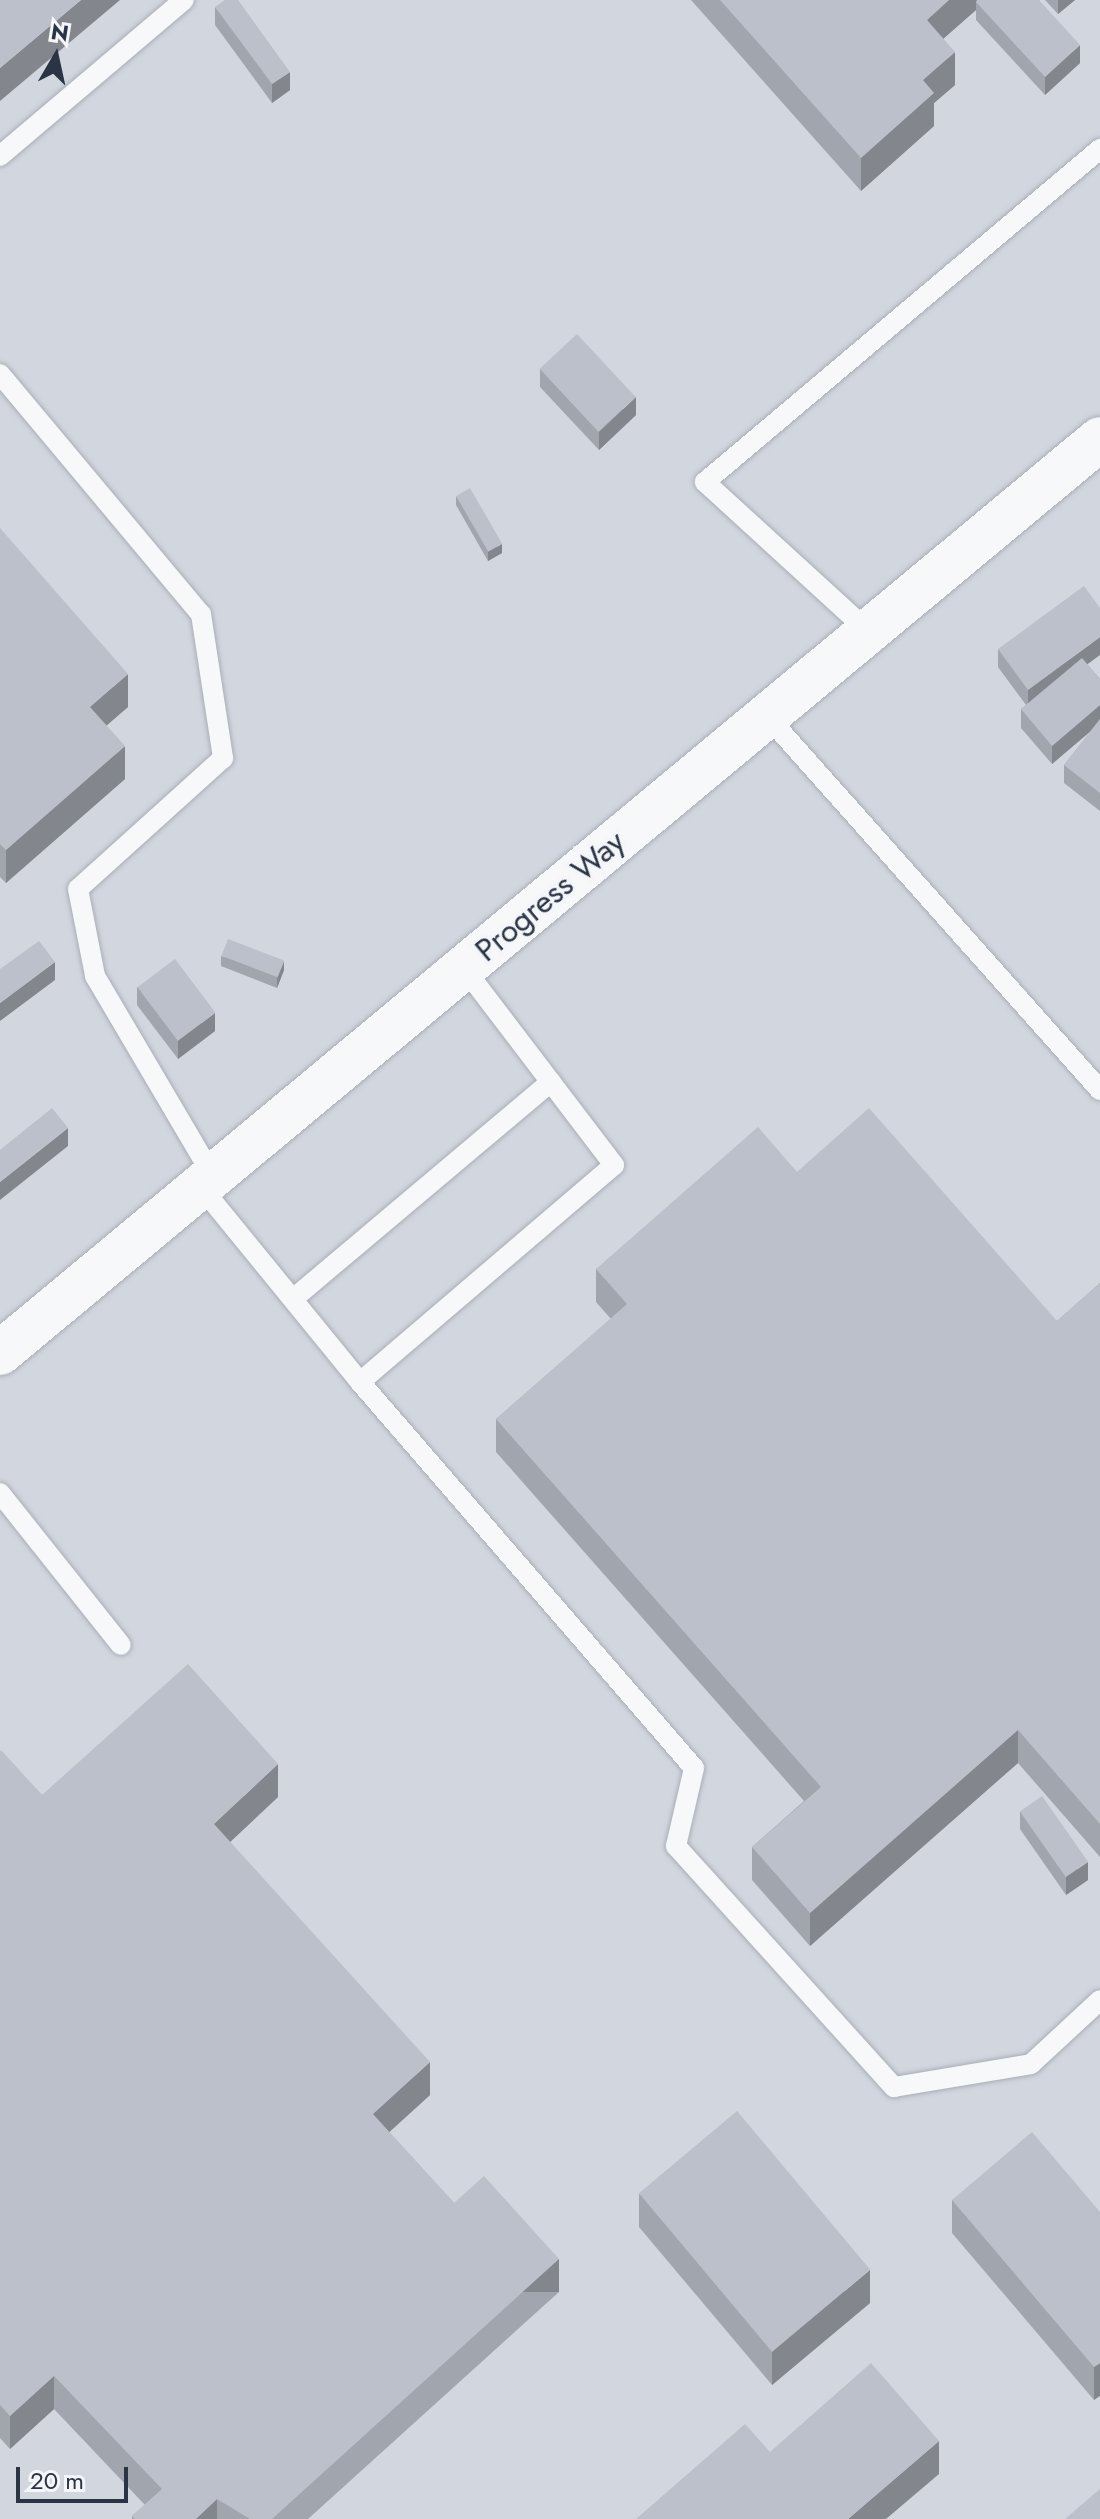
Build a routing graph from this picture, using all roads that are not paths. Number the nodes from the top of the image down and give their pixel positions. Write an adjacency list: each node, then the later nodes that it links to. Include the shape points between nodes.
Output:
1 (184, 0): 3 (lane)
2 (1100, 149): 6 (lane, via 705,482)
3 (0, 156)
4 (0, 374): 11 (lane, via 201,614 223,758 78,889 95,976)
5 (1100, 439): 6 (street, Progress Way)
6 (868, 631): 7 (street, Progress Way)
7 (767, 716): 8 (street, Progress Way); 10 (lane)
8 (464, 968): 9 (lane); 11 (street, Progress Way)
9 (551, 1082): 12 (lane); 14 (lane, via 614,1165)
10 (1100, 1090)
11 (207, 1181): 12 (lane); 13 (street, Progress Way)
12 (293, 1299): 14 (lane)
13 (0, 1353)
14 (360, 1382): 17 (lane, via 694,1768 676,1846 894,2087 1031,2064)
15 (0, 1493): 16 (lane)
16 (121, 1645)
17 (1100, 2000)

